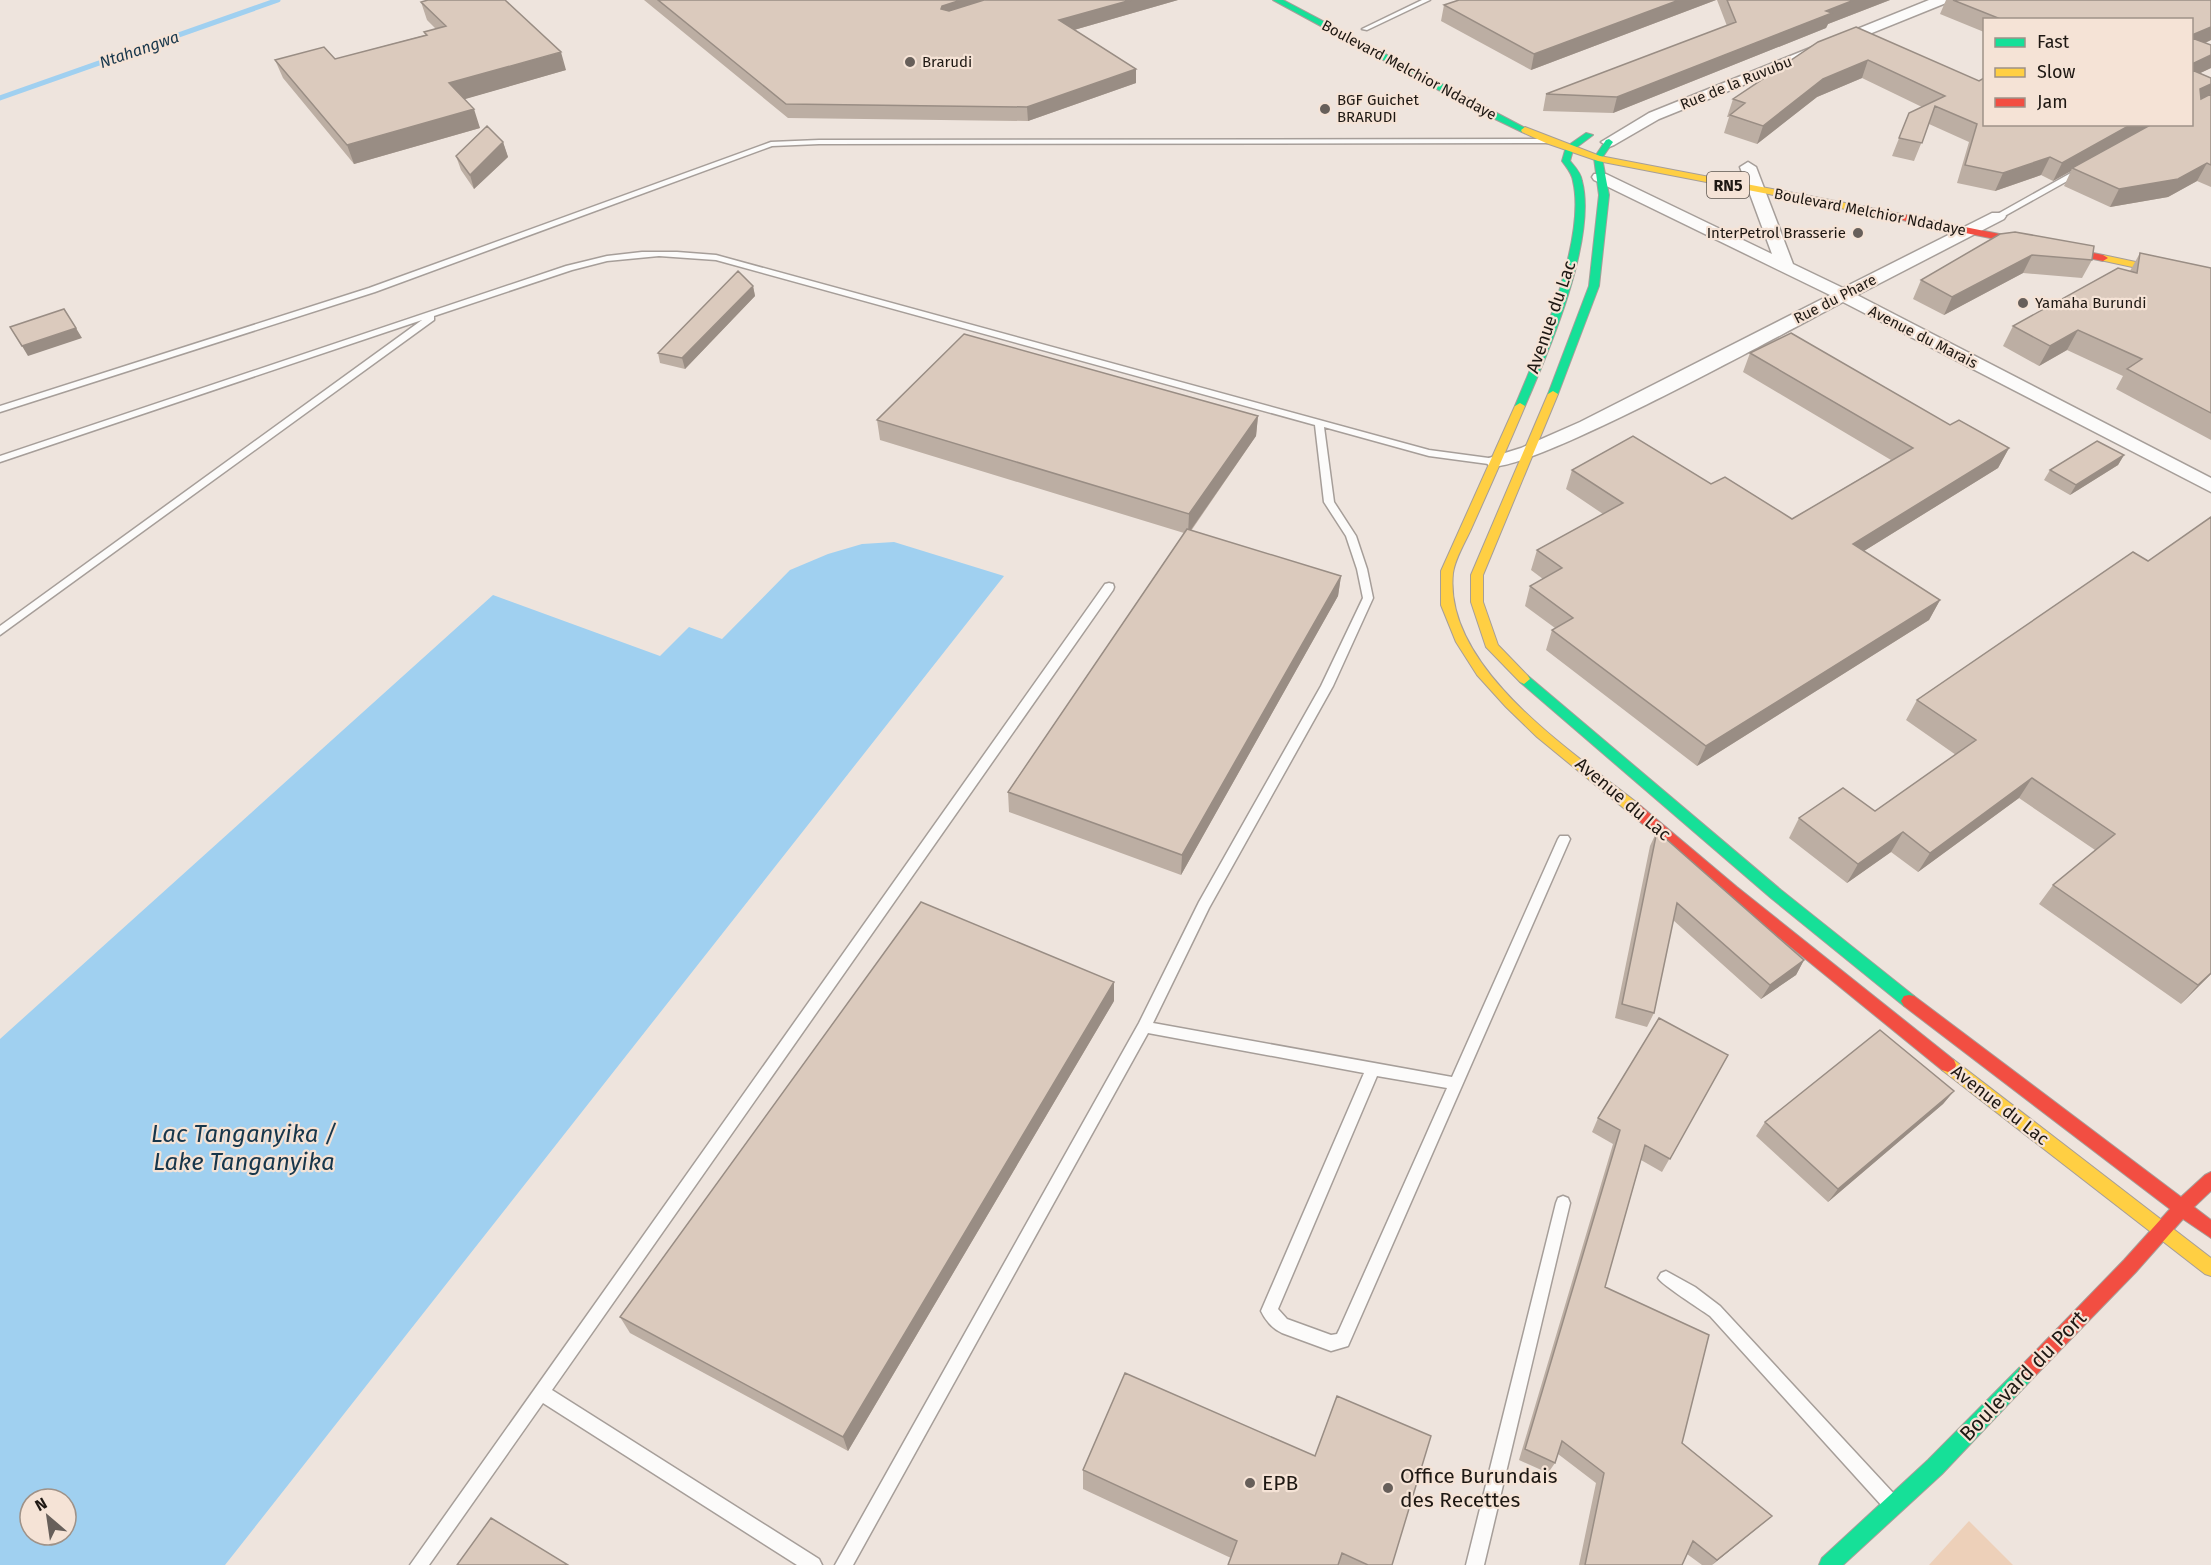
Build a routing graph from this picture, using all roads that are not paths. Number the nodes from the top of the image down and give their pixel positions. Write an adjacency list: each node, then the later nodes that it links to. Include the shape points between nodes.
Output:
1 (1277, 0): 8 (main road, Boulevard Melchior Ndadaye / RN5, via 1471,104)
2 (1427, 0): 4 (lane)
3 (1941, 0): 6 (street, Rue de la Ruvubu)
4 (1360, 26): 5 (main road, Boulevard Melchior Ndadaye)
5 (1386, 39)
6 (1631, 127): 7 (street, Rue de la Ruvubu); 9 (street, Rue de la Ruvubu)
7 (1584, 133): 9 (main road); 11 (main road)
8 (1549, 141): 11 (main road, Boulevard Melchior Ndadaye / RN5); 25 (lane, via 771,144 372,290)
9 (1609, 142): 10 (main road); 12 (main road)
10 (1631, 146)
11 (1569, 149): 12 (main road, Boulevard Melchior Ndadaye / RN5); 29 (main road, Avenue du Lac, via 1566,161 1578,179 1577,241 1554,320)
12 (1598, 158): 15 (main road, Avenue du Lac); 16 (main road, Boulevard Melchior Ndadaye / RN5)
13 (1749, 167): 16 (street)
14 (2088, 168): 18 (lane, Rue du Phare)
15 (1600, 177): 21 (street, Avenue du Marais); 27 (main road, Avenue du Lac, via 1604,195 1594,286)
16 (1758, 191): 20 (main road, Boulevard Melchior Ndadaye / RN5); 21 (street)
17 (1975, 212): 18 (main road, Boulevard Melchior Ndadaye)
18 (1998, 216): 19 (main road, Boulevard Melchior Ndadaye); 20 (street, Rue du Phare)
19 (2020, 221)
20 (1970, 230): 22 (main road, Boulevard Melchior Ndadaye / RN5); 23 (street, Rue du Phare)
21 (1785, 266): 23 (street, Avenue du Marais)
22 (2211, 281)
23 (1843, 295): 27 (street, Rue du Phare, via 1616,412); 30 (street, Avenue du Marais)
24 (442, 310): 26 (lane, via 604,258 644,252 716,258); 28 (lane); 32 (lane)
25 (0, 409)
26 (1319, 422): 29 (lane, via 1430,453); 36 (lane, via 1329,502 1351,536 1368,598 1327,686 1204,906)
27 (1528, 452): 29 (street, Rue du Phare); 33 (main road, Avenue du Lac, via 1477,575 1477,602 1492,646 1551,704)
28 (0, 459)
29 (1496, 462): 35 (main road, Avenue du Lac, via 1445,575 1448,603 1461,645 1496,690)
30 (2210, 484)
31 (1109, 587): 46 (lane)
32 (0, 631)
33 (1701, 831): 35 (main road); 41 (main road, Avenue du Lac, via 1922,1011)
34 (1564, 839): 38 (lane)
35 (1679, 845): 42 (main road, Avenue du Lac, via 1902,1029)
36 (1144, 1027): 37 (lane); 50 (lane)
37 (1374, 1069): 38 (lane); 38 (lane, via 1269,1311 1282,1325 1331,1343 1345,1335)
38 (1456, 1084)
39 (2211, 1180): 41 (main road, Boulevard du Port)
40 (1563, 1203): 51 (lane)
41 (2182, 1207): 42 (main road, Boulevard du Port); 43 (main road, Avenue du Lac)
42 (2162, 1229): 44 (main road, Avenue du Lac); 47 (main road, Boulevard du Port, via 1951,1450)
43 (2211, 1230)
44 (2211, 1268)
45 (1666, 1278): 47 (lane, via 1714,1311)
46 (541, 1392): 48 (lane); 49 (lane)
47 (1893, 1505): 52 (main road, Boulevard du Port)
48 (419, 1565)
49 (813, 1565)
50 (844, 1565)
51 (1475, 1565)
52 (1829, 1565)

